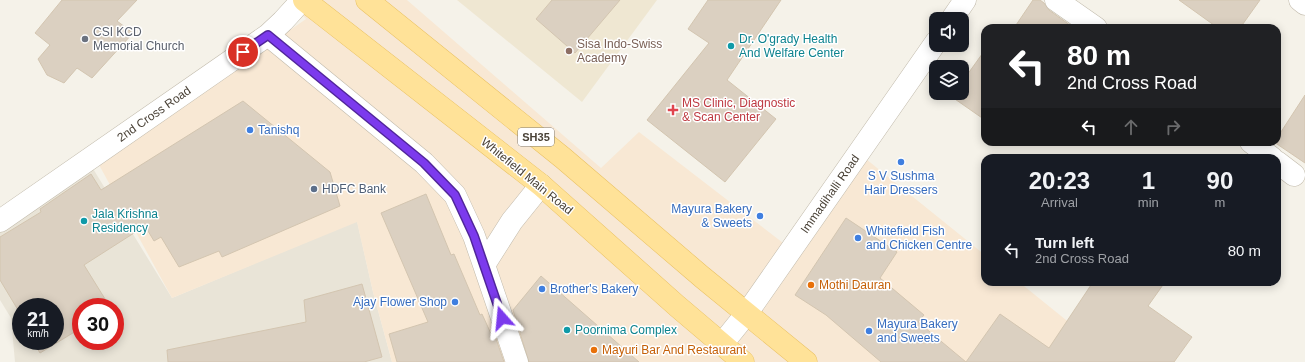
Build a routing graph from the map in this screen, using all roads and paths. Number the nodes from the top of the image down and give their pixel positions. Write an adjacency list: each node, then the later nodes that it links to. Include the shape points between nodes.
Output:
1 (303, 0): 9 (street, 2nd Cross Road); 15 (main road, Whitefield Main Road / SH35)
2 (367, 0): 18 (main road, SH35, via 563,158)
3 (965, 0): 7 (street)
4 (1056, 0): 8 (street)
5 (1300, 0): 6 (street)
6 (1305, 4)
7 (957, 12)
8 (1090, 24)
9 (268, 35): 16 (street, 2nd Cross Road); 17 (street, via 424,163 455,195)
10 (929, 52): 18 (street, Immadihalli Road)
11 (1256, 146): 12 (street)
12 (1267, 154)
13 (1281, 165): 14 (street)
14 (1294, 175)
15 (541, 185): 17 (street, via 512,221); 19 (main road, Whitefield Main Road / SH35)
16 (0, 221)
17 (484, 265): 20 (street)
18 (747, 313): 19 (street, Immadihalli Road); 22 (main road, SH35)
19 (722, 344): 21 (main road, Whitefield Main Road / SH35)
20 (517, 362)
21 (743, 362)
22 (806, 362)

